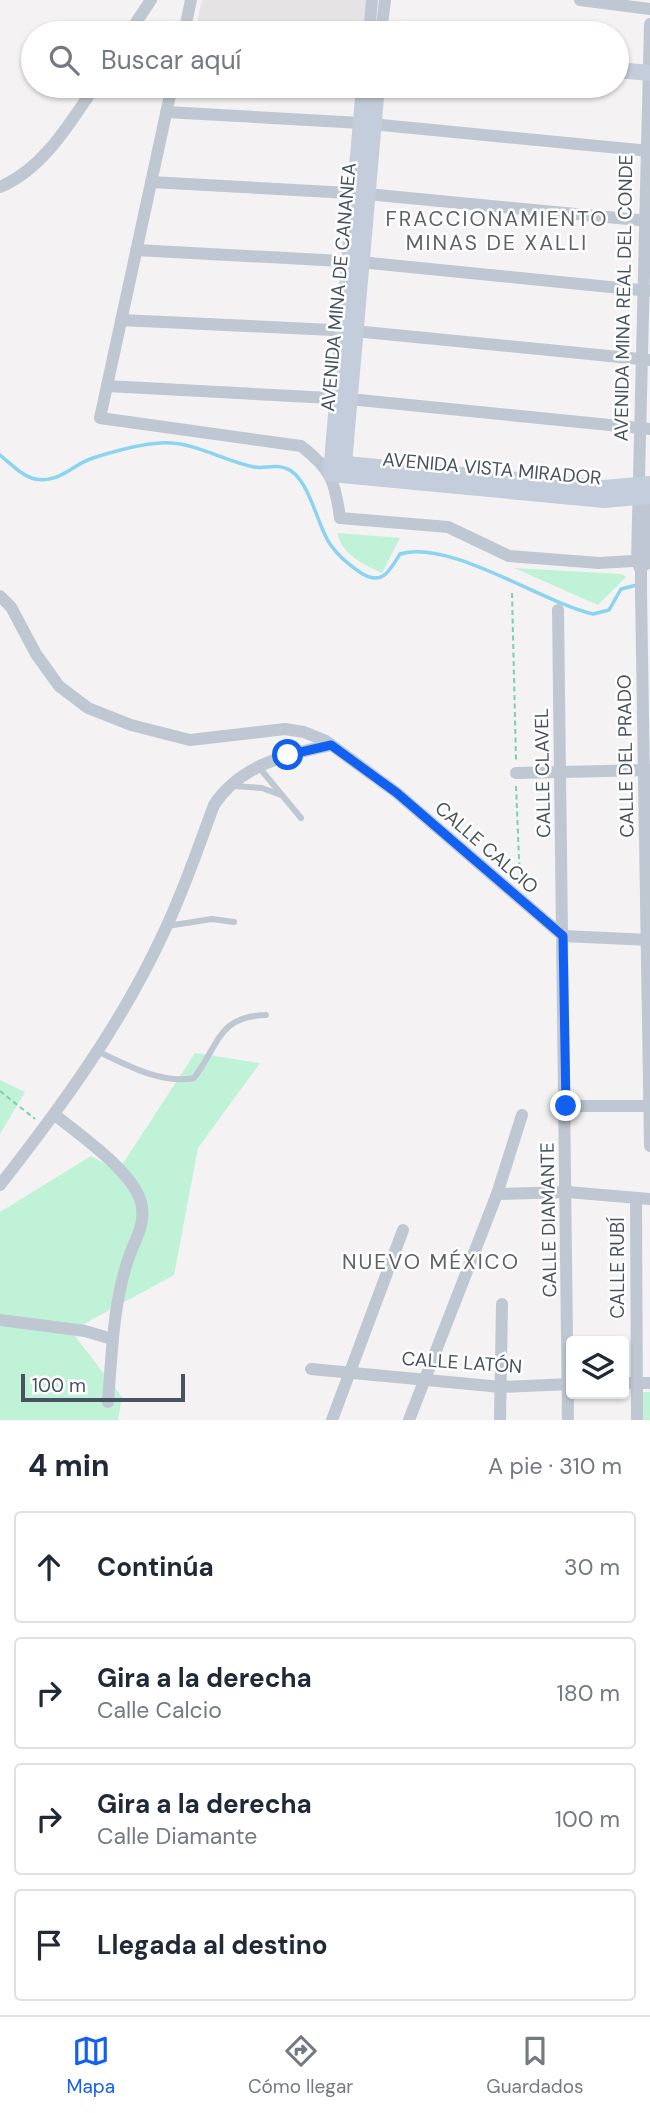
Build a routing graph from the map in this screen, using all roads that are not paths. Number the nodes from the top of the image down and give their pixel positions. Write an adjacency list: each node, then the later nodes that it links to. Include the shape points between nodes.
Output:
1 (151, 0): 7 (street)
2 (191, 0): 8 (street)
3 (372, 0): 9 (street)
4 (385, 0): 10 (street)
5 (580, 0): 6 (street)
6 (650, 9)
7 (137, 21)
8 (187, 21)
9 (370, 21)
10 (382, 21)
11 (650, 24): 13 (street, AVENIDA MINA REAL DEL CONDE)
12 (629, 73): 13 (street)
13 (649, 78): 14 (street); 21 (street, AVENIDA MINA REAL DEL CONDE)
14 (629, 79)
15 (86, 98): 23 (street, via 37,163)
16 (169, 98): 19 (street)
17 (365, 98): 20 (street, AVENIDA MINA DE CANANEA)
18 (374, 98): 20 (street, AVENIDA MINA DE CANANEA)
19 (166, 112): 20 (street); 22 (street)
20 (368, 124): 21 (street); 24 (street, AVENIDA MINA DE CANANEA)
21 (648, 151): 25 (street, AVENIDA MINA REAL DEL CONDE)
22 (151, 182): 24 (street); 26 (street)
23 (0, 187)
24 (361, 193): 25 (street); 27 (street, AVENIDA MINA DE CANANEA)
25 (647, 221): 28 (street, AVENIDA MINA REAL DEL CONDE)
26 (136, 250): 27 (street); 29 (street)
27 (354, 262): 28 (street); 30 (street, AVENIDA MINA DE CANANEA)
28 (646, 290): 31 (street, AVENIDA MINA REAL DEL CONDE)
29 (121, 320): 30 (street); 32 (street)
30 (348, 330): 31 (street); 33 (street, AVENIDA MINA DE CANANEA)
31 (645, 360): 34 (street, AVENIDA MINA REAL DEL CONDE)
32 (107, 386): 33 (street); 35 (street, via 100,418 294,443)
33 (343, 399): 34 (street); 35 (street, AVENIDA MINA DE CANANEA)
34 (645, 428): 36 (street, AVENIDA MINA REAL DEL CONDE)
35 (334, 471): 36 (street, AVENIDA VISTA MIRADOR, via 483,483 604,500); 37 (street, AVENIDA MINA DE CANANEA, via 340,518 447,527 509,556)
36 (645, 490): 37 (street, AVENIDA MINA REAL DEL CONDE)
37 (643, 565): 40 (street, CALLE DEL PRADO)
38 (0, 596): 41 (street, CALLE CALCIO, via 59,686 88,708 190,740 285,729)
39 (558, 610): 45 (street, CALLE CLAVEL)
40 (646, 686): 43 (street, CALLE DEL PRADO)
41 (331, 745): 42 (street); 52 (street, CALLE CALCIO, via 397,793)
42 (258, 766): 46 (street); 47 (lane)
43 (647, 770): 45 (street); 49 (street, CALLE DEL PRADO)
44 (516, 773): 45 (street)
45 (561, 773): 52 (street, CALLE CLAVEL)
46 (228, 786): 47 (lane, via 262,788); 51 (street, via 215,805)
47 (286, 798): 48 (lane)
48 (301, 818)
49 (648, 855): 53 (street, CALLE DEL PRADO)
50 (234, 922): 51 (lane, via 212,919)
51 (167, 926): 55 (street)
52 (563, 936): 53 (street); 56 (street, CALLE DIAMANTE)
53 (648, 940): 57 (street, CALLE DEL PRADO)
54 (266, 1015): 55 (lane, via 247,1016 230,1024 194,1078 182,1081)
55 (97, 1051): 58 (street)
56 (566, 1106): 57 (street); 62 (street, CALLE DIAMANTE)
57 (649, 1106): 60 (street, CALLE DEL PRADO)
58 (55, 1115): 61 (street); 69 (street, via 111,1162 134,1187 141,1203 143,1224 124,1272)
59 (522, 1115): 63 (street)
60 (650, 1146)
61 (0, 1185)
62 (567, 1192): 63 (street); 64 (street); 68 (street, CALLE DIAMANTE)
63 (497, 1194): 72 (street)
64 (643, 1199): 73 (street, CALLE RUBÍ)
65 (403, 1230): 71 (street)
66 (502, 1304): 75 (street)
67 (0, 1320): 69 (street)
68 (569, 1336)
69 (113, 1339): 77 (street)
70 (311, 1369): 71 (street, CALLE LATÓN)
71 (350, 1372): 72 (street, CALLE LATÓN); 78 (street)
72 (424, 1380): 75 (street, CALLE LATÓN); 79 (street)
73 (637, 1383): 82 (street, CALLE RUBÍ)
74 (566, 1384): 75 (street, CALLE LATÓN)
75 (501, 1387): 80 (street)
76 (569, 1399): 81 (street, CALLE DIAMANTE)
77 (108, 1402)
78 (332, 1420)
79 (409, 1420)
80 (500, 1420)
81 (568, 1420)
82 (637, 1420)

